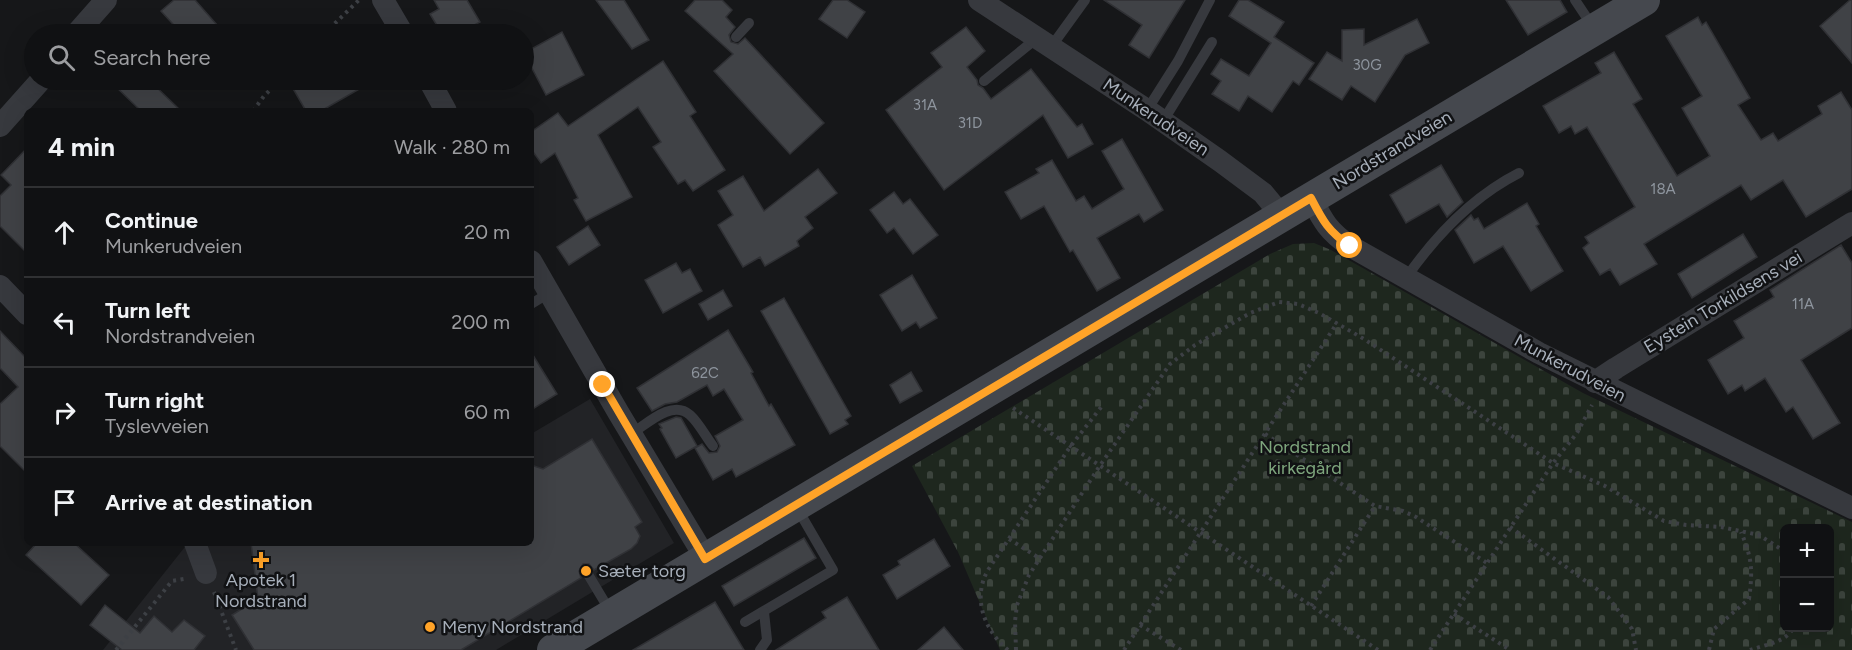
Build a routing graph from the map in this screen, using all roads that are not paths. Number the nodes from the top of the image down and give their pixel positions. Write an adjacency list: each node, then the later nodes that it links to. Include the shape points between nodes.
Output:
1 (383, 0): 10 (street)
2 (979, 0): 13 (street, Munkerudveien)
3 (1085, 0): 13 (lane)
4 (1210, 0): 19 (lane)
5 (1575, 0): 11 (lane)
6 (1644, 0): 11 (main road, Nordstrandveien)
7 (102, 1): 9 (street)
8 (749, 23): 12 (lane)
9 (84, 24)
10 (397, 24)
11 (1595, 30): 22 (main road, Nordstrandveien)
12 (736, 37)
13 (1044, 42): 15 (lane); 19 (street, Munkerudveien)
14 (1212, 42): 19 (lane)
15 (984, 81)
16 (32, 90): 20 (street)
17 (435, 90): 18 (street)
18 (445, 108)
19 (1155, 115): 23 (street, Munkerudveien, via 1251,183)
20 (0, 126)
21 (1519, 173): 26 (lane, via 1479,197 1444,230)
22 (1311, 198): 23 (main road, Nordstrandveien); 26 (street, Munkerudveien, via 1334,235)
23 (1282, 216): 33 (main road, Nordstrandveien)
24 (1852, 224): 30 (street, Eystein Torkildsens vei, via 1616,368)
25 (534, 273): 28 (street)
26 (1406, 278): 30 (street, Munkerudveien)
27 (0, 286): 29 (street)
28 (540, 298): 31 (street)
29 (24, 311)
30 (1599, 384): 34 (street, Munkerudveien)
31 (631, 434): 32 (lane, via 666,411 681,410 690,415); 36 (street)
32 (713, 446)
33 (795, 506): 36 (main road, Nordstrandveien); 39 (lane, via 833,570)
34 (1852, 508)
35 (196, 546): 38 (street)
36 (705, 559): 40 (main road, Nordstrandveien)
37 (586, 571): 40 (lane)
38 (206, 573)
39 (764, 612): 41 (lane); 43 (lane, via 767,640)
40 (612, 614): 42 (main road, Nordstrandveien)
41 (745, 622)
42 (553, 650)
43 (760, 650)

